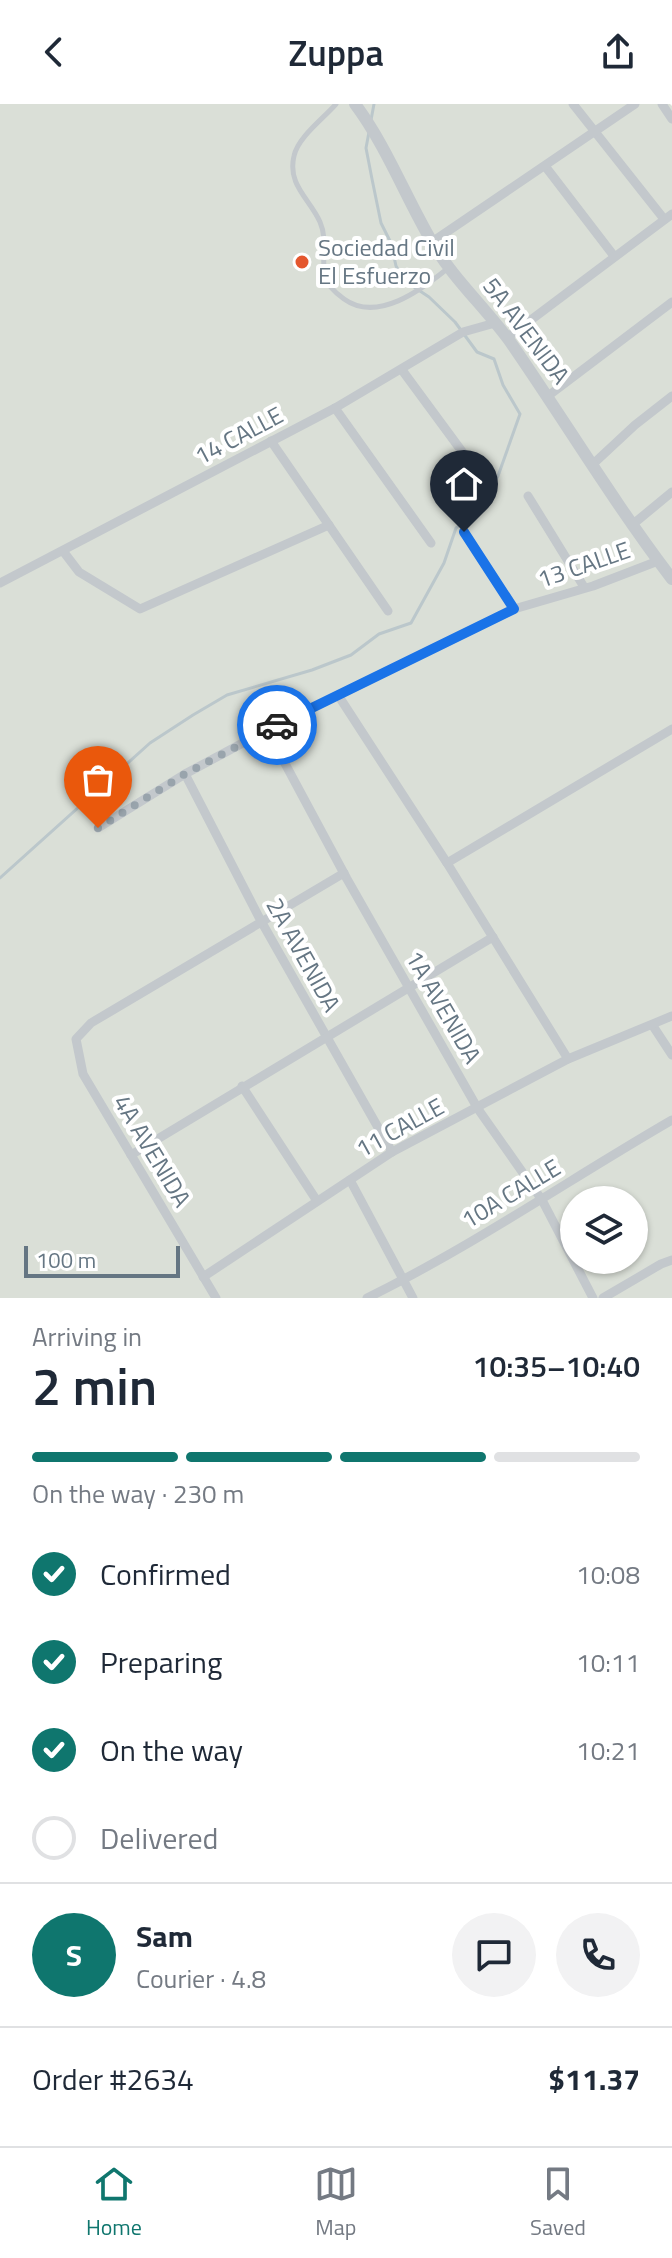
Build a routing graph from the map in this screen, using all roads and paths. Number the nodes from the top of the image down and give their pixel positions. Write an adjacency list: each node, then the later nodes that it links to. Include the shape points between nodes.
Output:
1 (336, 104): 12 (lane, via 300,143 293,177 320,222 325,277 336,294 354,307 384,306 418,293)
2 (355, 104): 10 (street, 5A AVENIDA, via 376,132)
3 (573, 104): 7 (street)
4 (635, 104): 7 (street)
5 (662, 104): 6 (street)
6 (672, 119)
7 (596, 131): 8 (street); 9 (street)
8 (545, 166): 10 (street); 11 (street)
9 (668, 216): 11 (street)
10 (432, 242): 12 (street, 5A AVENIDA)
11 (614, 256): 15 (street)
12 (448, 267): 14 (street, 5A AVENIDA)
13 (672, 302): 17 (street)
14 (495, 323): 15 (street, 5A AVENIDA); 16 (street, 14 CALLE, via 463,332)
15 (507, 338): 17 (street, 5A AVENIDA)
16 (402, 370): 19 (street, 14 CALLE); 21 (street)
17 (548, 396): 22 (street, 5A AVENIDA)
18 (672, 396): 22 (street)
19 (335, 408): 20 (street, 14 CALLE); 28 (street)
20 (271, 441): 25 (street); 29 (street, 14 CALLE)
21 (469, 461)
22 (592, 465): 26 (street, 5A AVENIDA)
23 (672, 492): 26 (street)
24 (528, 496): 33 (street)
25 (329, 525): 29 (street, via 140,609 79,572); 35 (street)
26 (632, 525): 30 (street, 5A AVENIDA)
27 (464, 532): 34 (street)
28 (431, 543)
29 (63, 551): 32 (street, 14 CALLE)
30 (658, 561): 31 (street, 5A AVENIDA); 33 (street, 13 CALLE)
31 (672, 579)
32 (0, 583)
33 (584, 587): 34 (street, 13 CALLE)
34 (514, 609): 36 (street, 13 CALLE)
35 (388, 611)
36 (338, 695): 38 (street, 13 CALLE); 41 (street)
37 (672, 729): 41 (street)
38 (267, 730): 39 (street, 13 CALLE); 42 (street, 1A AVENIDA)
39 (185, 774): 40 (street, 13 CALLE); 43 (street, 2A AVENIDA)
40 (98, 828)
41 (447, 863): 44 (street)
42 (344, 873): 43 (street); 45 (street, 1A AVENIDA)
43 (261, 921): 48 (street, 2A AVENIDA); 55 (street, 4A AVENIDA, via 91,1023 76,1039 83,1074)
44 (493, 937): 45 (street); 50 (street)
45 (409, 987): 48 (street); 52 (street, 1A AVENIDA)
46 (672, 1016): 47 (street, 11 CALLE)
47 (653, 1026): 49 (street); 50 (street, 11 CALLE)
48 (326, 1037): 51 (street); 54 (street, 2A AVENIDA)
49 (672, 1055)
50 (568, 1059): 52 (street, 11 CALLE)
51 (242, 1086): 55 (street); 58 (street)
52 (478, 1109): 54 (street, 11 CALLE); 57 (street, 1A AVENIDA)
53 (672, 1120): 57 (street, 10A CALLE)
54 (392, 1152): 56 (street, 11 CALLE)
55 (131, 1155): 60 (street, 4A AVENIDA)
56 (350, 1180): 58 (street, 11 CALLE); 61 (street)
57 (542, 1200): 61 (street, 10A CALLE); 65 (street, 1A AVENIDA)
58 (317, 1201): 60 (street, 11 CALLE)
59 (672, 1260): 66 (street)
60 (203, 1277): 62 (street, 4A AVENIDA)
61 (403, 1281): 63 (street, 10A CALLE); 64 (street)
62 (216, 1298)
63 (367, 1298)
64 (413, 1298)
65 (593, 1298)
66 (603, 1298)

